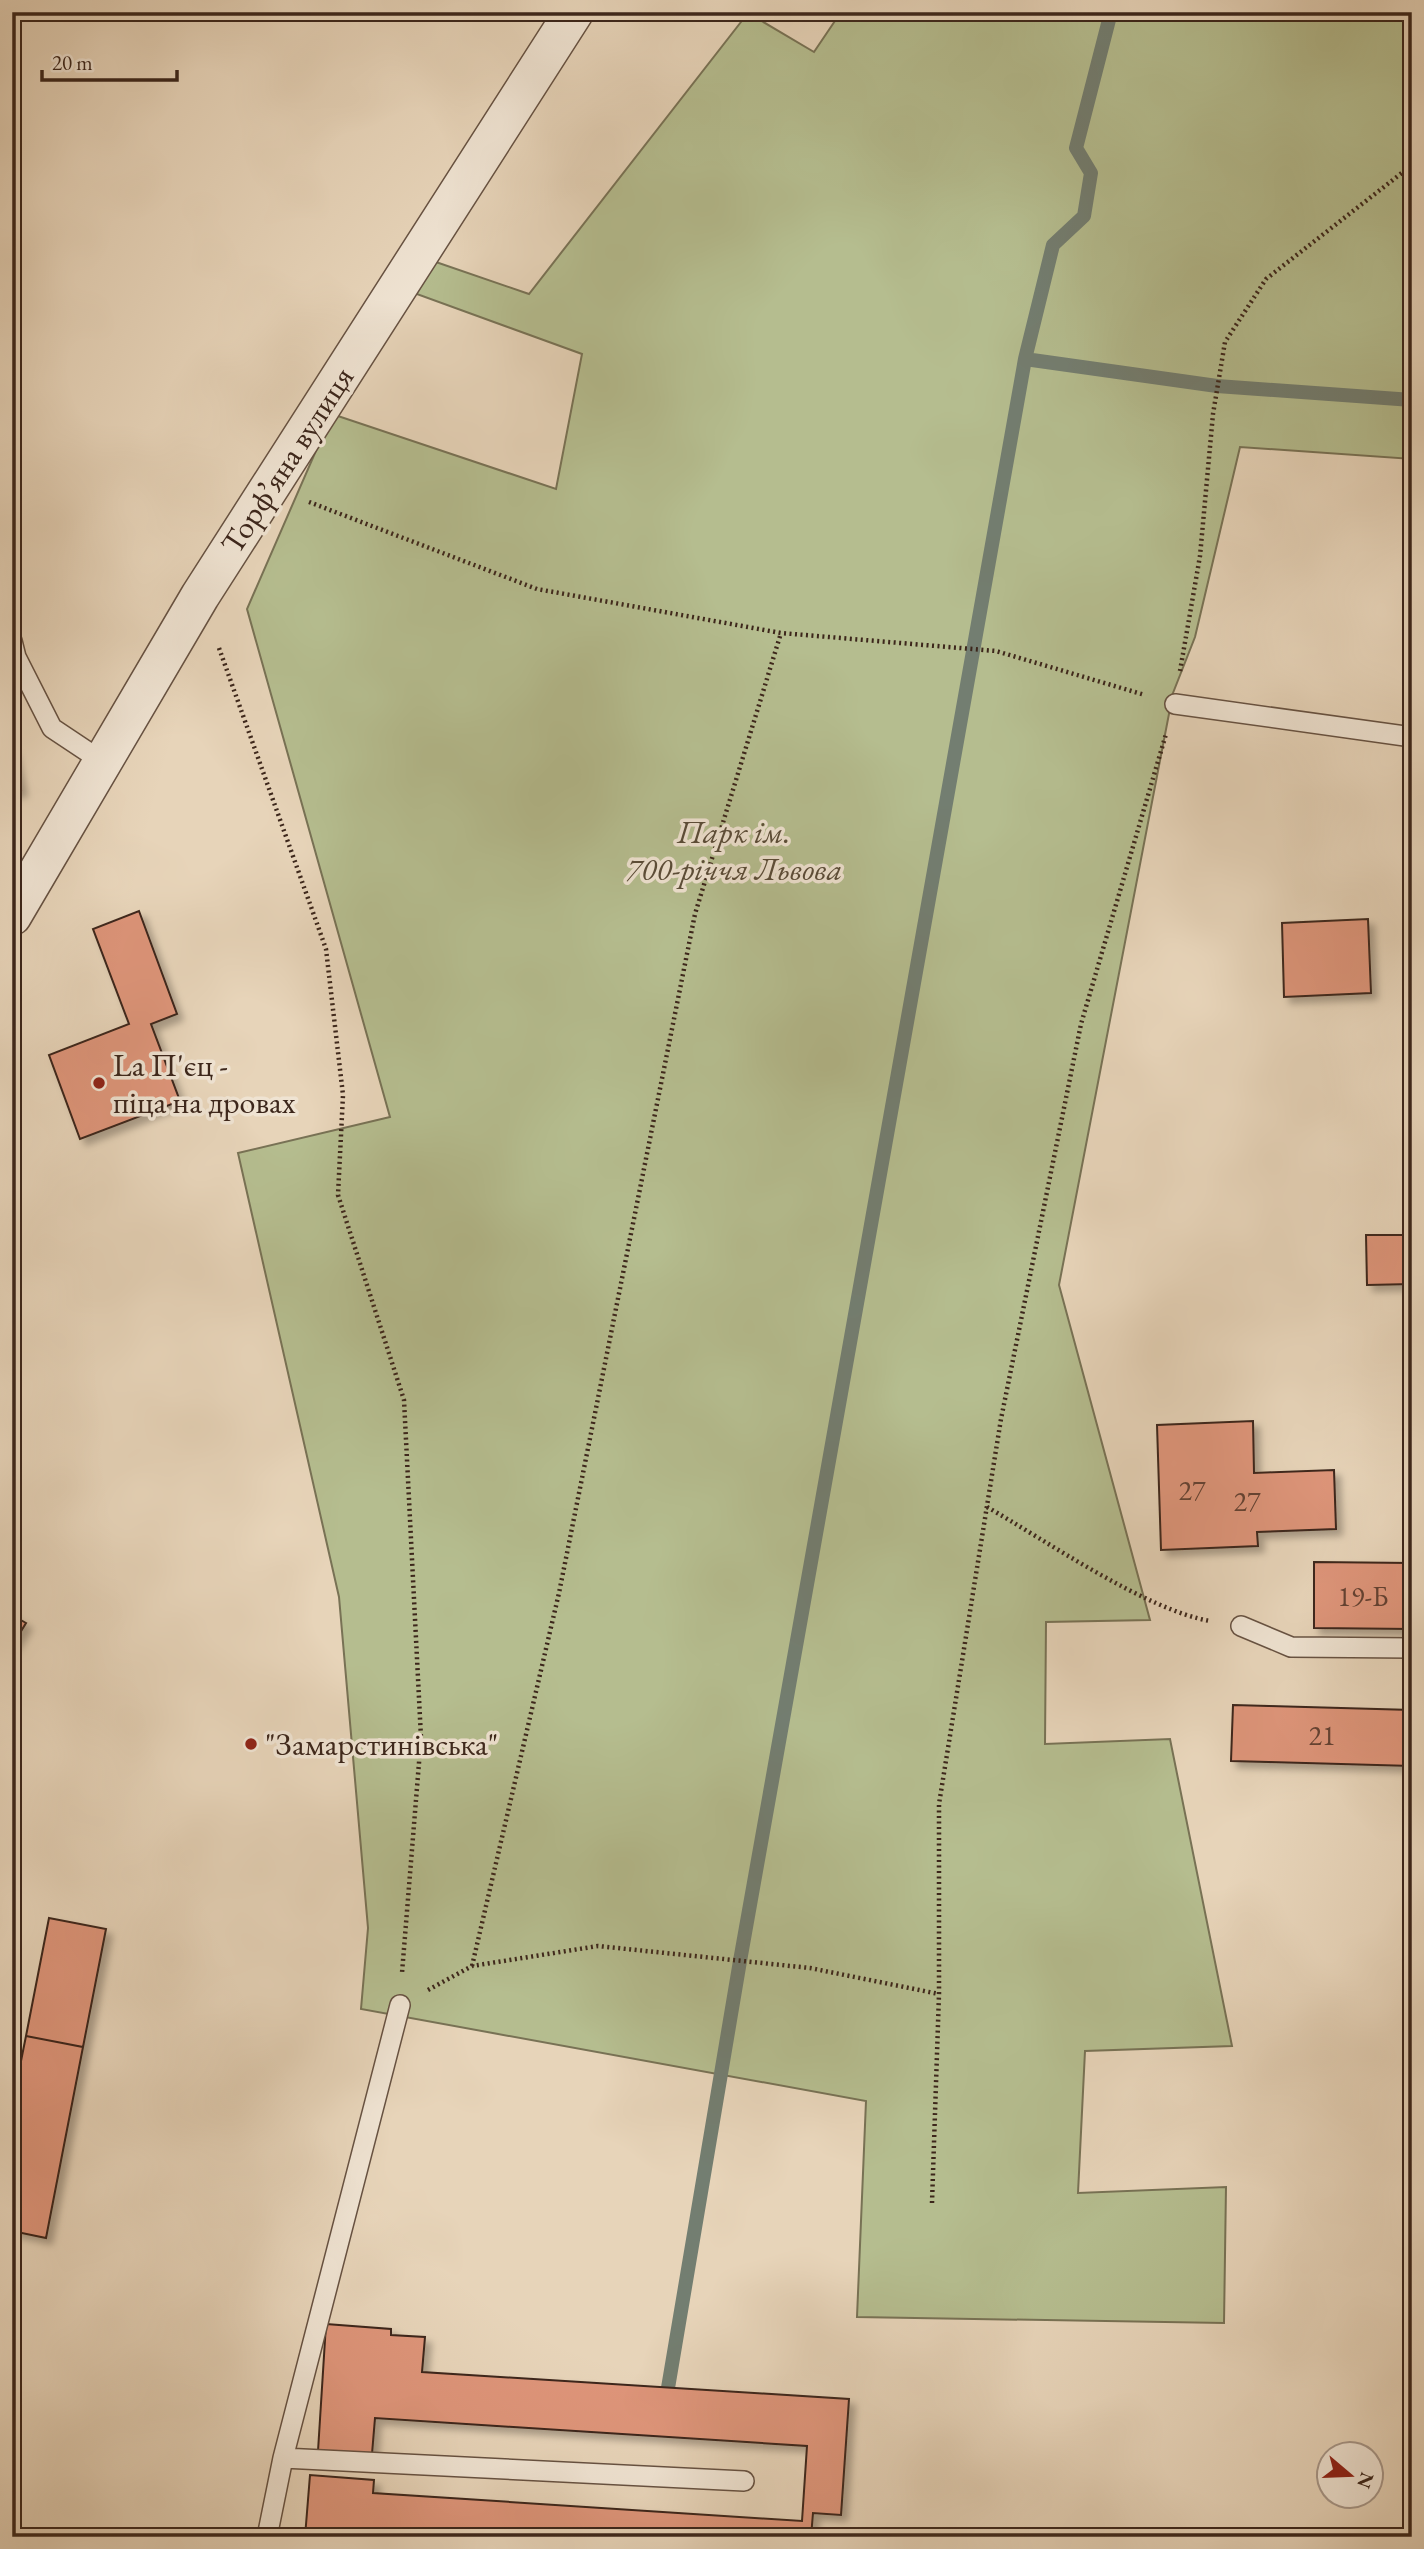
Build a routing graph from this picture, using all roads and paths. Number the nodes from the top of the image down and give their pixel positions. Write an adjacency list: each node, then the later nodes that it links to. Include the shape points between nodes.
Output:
1 (574, 12): 4 (street, Торфʼяна вулиця)
2 (1412, 165): 7 (path, via 1266,279 1225,342 1213,414 1200,556)
3 (305, 500): 5 (path, via 537,589)
4 (200, 596): 9 (street, Торфʼяна вулиця); 16 (path, via 326,949 344,1095 338,1195 404,1400 421,1738)
5 (781, 633): 7 (path, via 996,651); 14 (path, via 695,914 559,1593)
6 (12, 641): 9 (lane, via 52,728)
7 (1175, 704): 8 (lane); 11 (path, via 1081,1024)
8 (1412, 737)
9 (103, 762): 10 (street, Торфʼяна вулиця)
10 (12, 916)
11 (987, 1507): 12 (path, via 1130,1589 1193,1618); 15 (path, via 939,1804)
12 (1241, 1626): 13 (lane, via 1291,1647)
13 (1412, 1648)
14 (471, 1966): 15 (path, via 598,1946 810,1968); 16 (path)
15 (939, 1994): 17 (path)
16 (400, 2005): 18 (lane)
17 (932, 2203)
18 (283, 2458): 19 (lane); 20 (lane)
19 (744, 2481)
20 (267, 2537)

